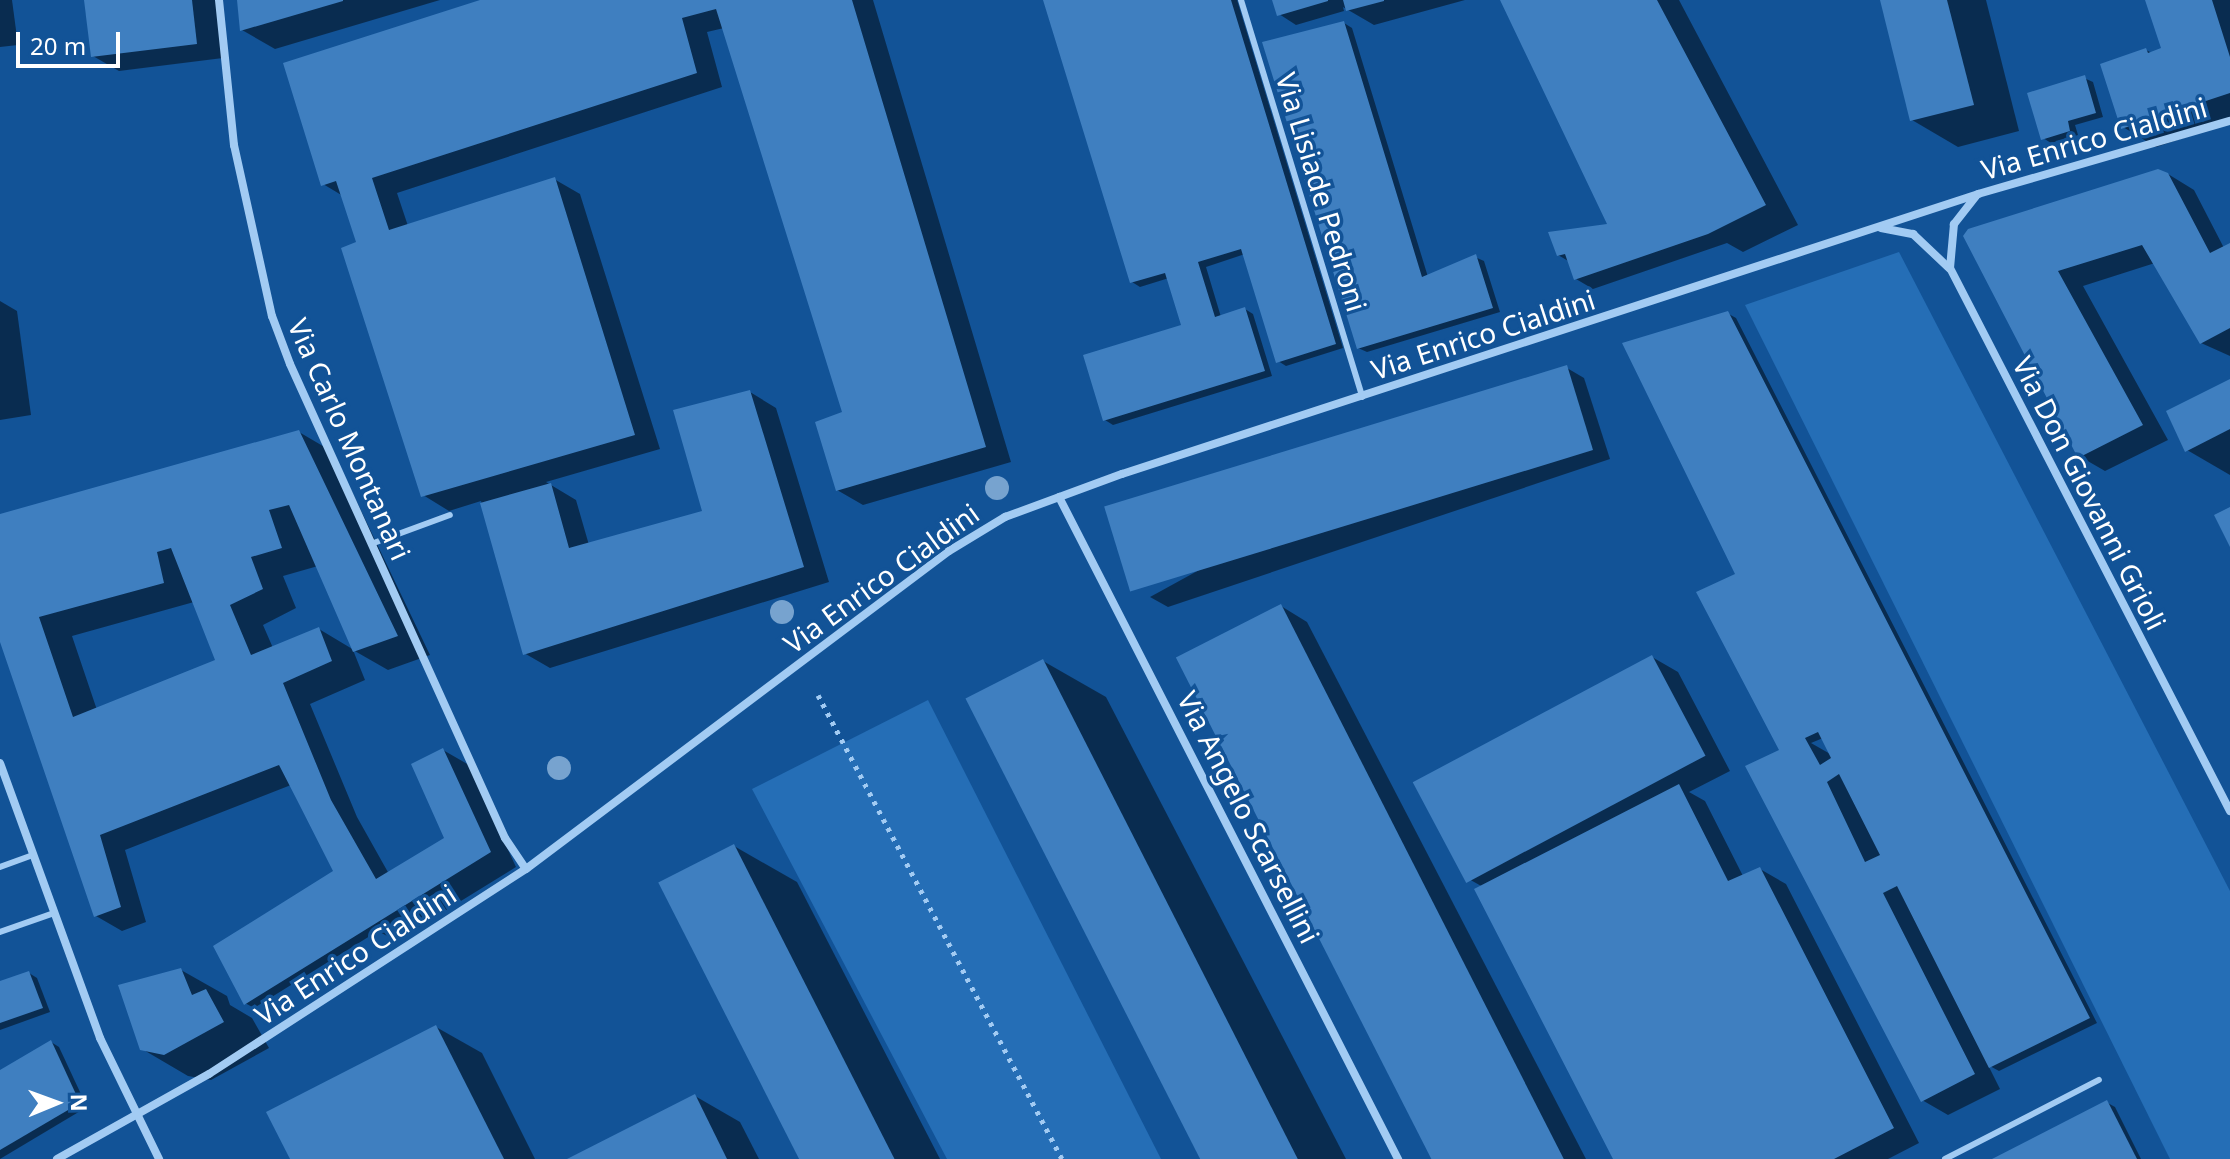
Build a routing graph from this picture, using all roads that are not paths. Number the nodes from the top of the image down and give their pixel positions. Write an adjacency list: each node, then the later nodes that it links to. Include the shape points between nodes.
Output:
1 (219, 0): 10 (street, Via Carlo Montanari, via 234,145 272,316)
2 (1241, 0): 7 (lane, Via Lisiade Pedroni)
3 (2230, 121): 4 (street, Via Enrico Cialdini)
4 (1978, 194): 5 (street, Via Enrico Cialdini); 6 (street, via 1954,224)
5 (1879, 227): 6 (street, via 1913,234); 7 (street, Via Enrico Cialdini)
6 (1950, 268): 12 (street, Via Don Giovanni Grioli)
7 (1362, 397): 8 (street, Via Enrico Cialdini)
8 (1059, 497): 15 (street, Via Enrico Cialdini, via 1005,517 949,551); 22 (street, Via Angelo Scarsellini)
9 (450, 515): 10 (lane)
10 (371, 544): 15 (street, Via Carlo Montanari, via 505,838)
11 (0, 763): 13 (street)
12 (2230, 811)
13 (33, 855): 14 (lane); 16 (street)
14 (0, 867)
15 (526, 869): 19 (street, Via Enrico Cialdini, via 209,1074)
16 (54, 913): 17 (lane); 19 (street, via 100,1038)
17 (0, 932)
18 (2099, 1080): 23 (lane)
19 (136, 1114): 20 (street, Via Enrico Cialdini); 21 (street)
20 (57, 1159)
21 (159, 1159)
22 (1398, 1159)
23 (1945, 1159)

